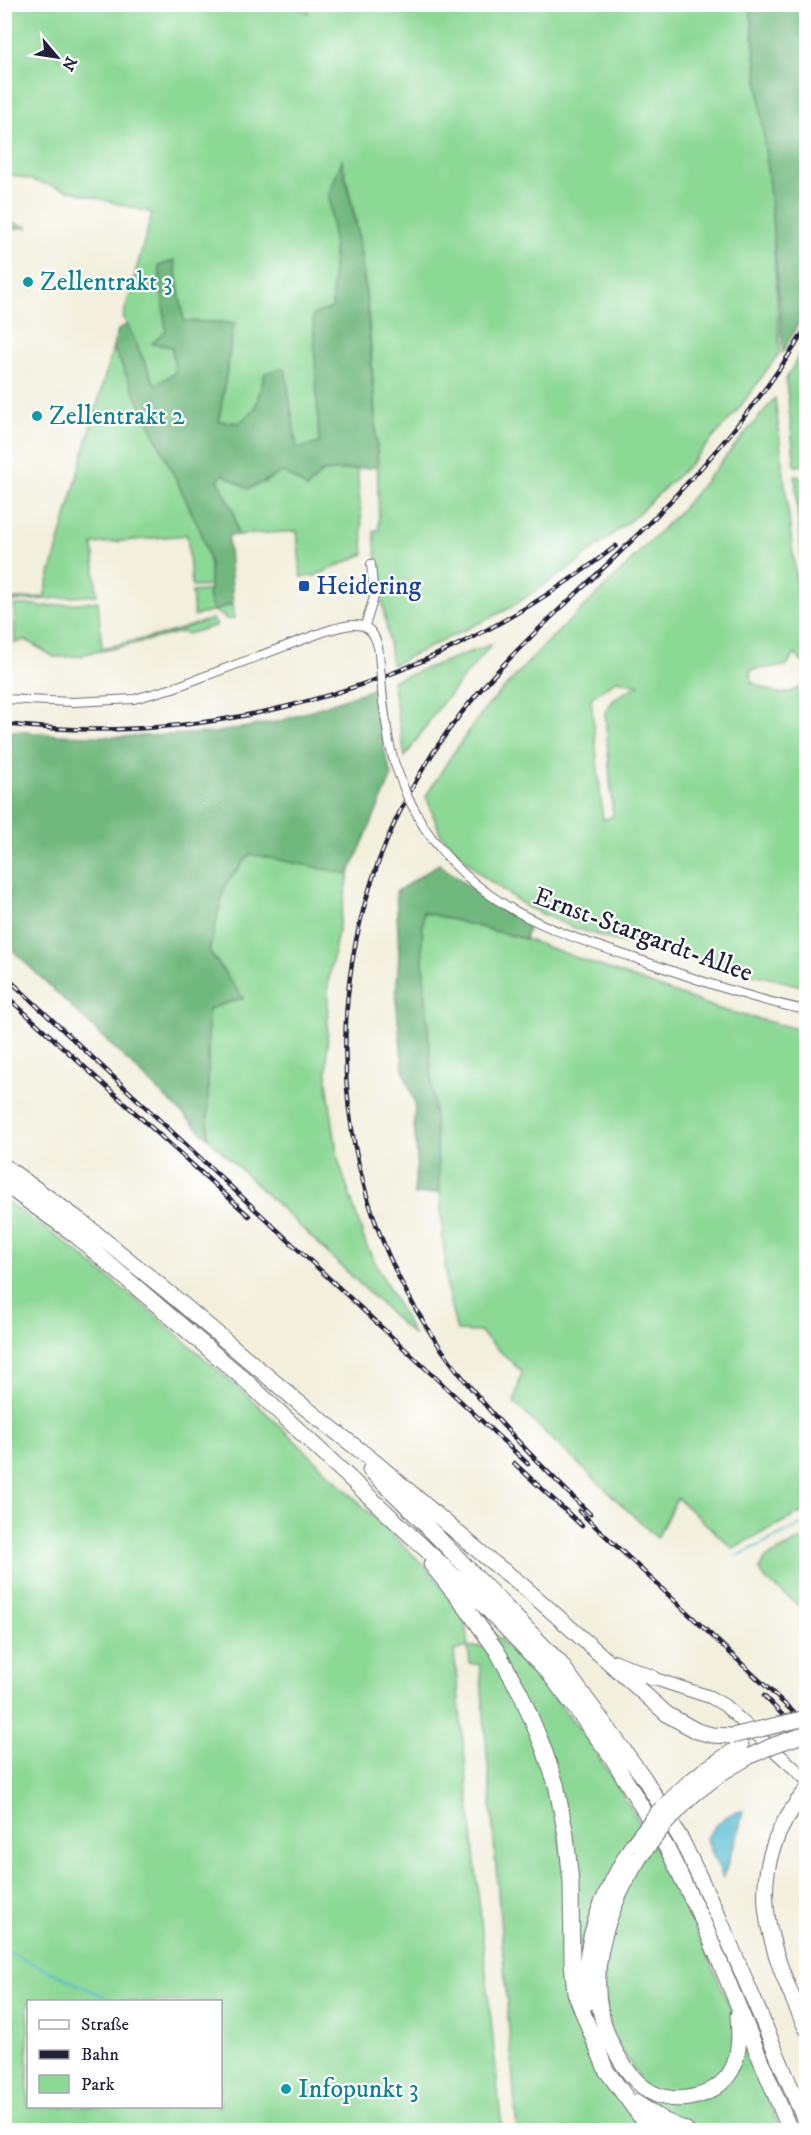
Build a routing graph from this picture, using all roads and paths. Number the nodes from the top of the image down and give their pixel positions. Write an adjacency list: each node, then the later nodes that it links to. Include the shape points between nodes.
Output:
1 (371, 564): 2 (street, via 374,597)
2 (365, 626): 3 (street, via 349,625 326,631 134,699); 4 (street, Ernst-Stargardt-Allee, bridge, via 374,635 379,653 387,733 407,796 424,827 470,880 526,918 582,940 727,989)
3 (4, 699)
4 (807, 1010)
5 (4, 1166): 7 (highway, via 82,1222)
6 (4, 1184): 8 (highway, via 74,1234 158,1304)
7 (298, 1402): 9 (highway); 21 (highway, via 412,1511 560,1663 624,1748 682,1841 720,1918)
8 (395, 1520): 17 (highway, via 533,1655 611,1756 668,1850); 18 (highway, via 497,1651 521,1694 543,1747 556,1784 566,1835 575,1993)
9 (600, 1653): 10 (highway); 13 (highway, via 678,1722)
10 (652, 1678): 14 (main road, via 724,1705)
11 (807, 1718): 13 (highway, bridge, via 774,1727)
12 (807, 1734): 13 (highway, bridge, via 774,1745)
13 (741, 1746): 16 (highway, bridge, via 718,1760 690,1790 658,1812)
14 (807, 1779)
15 (807, 1791): 19 (highway, via 785,1821 775,1843 767,1872 765,1902 773,1948)
16 (637, 1851): 17 (highway, via 610,1914 598,1960 600,2014 621,2062 649,2091 682,2099 701,2096 722,2084 734,2067 739,2040); 18 (highway, via 612,1878 591,1933 585,1970)
17 (736, 2000): 24 (highway)
18 (587, 2019): 20 (highway, via 606,2070)
19 (807, 2028)
20 (627, 2097): 22 (highway); 23 (highway)
21 (807, 2123)
22 (650, 2130)
23 (686, 2130)
24 (790, 2130)

